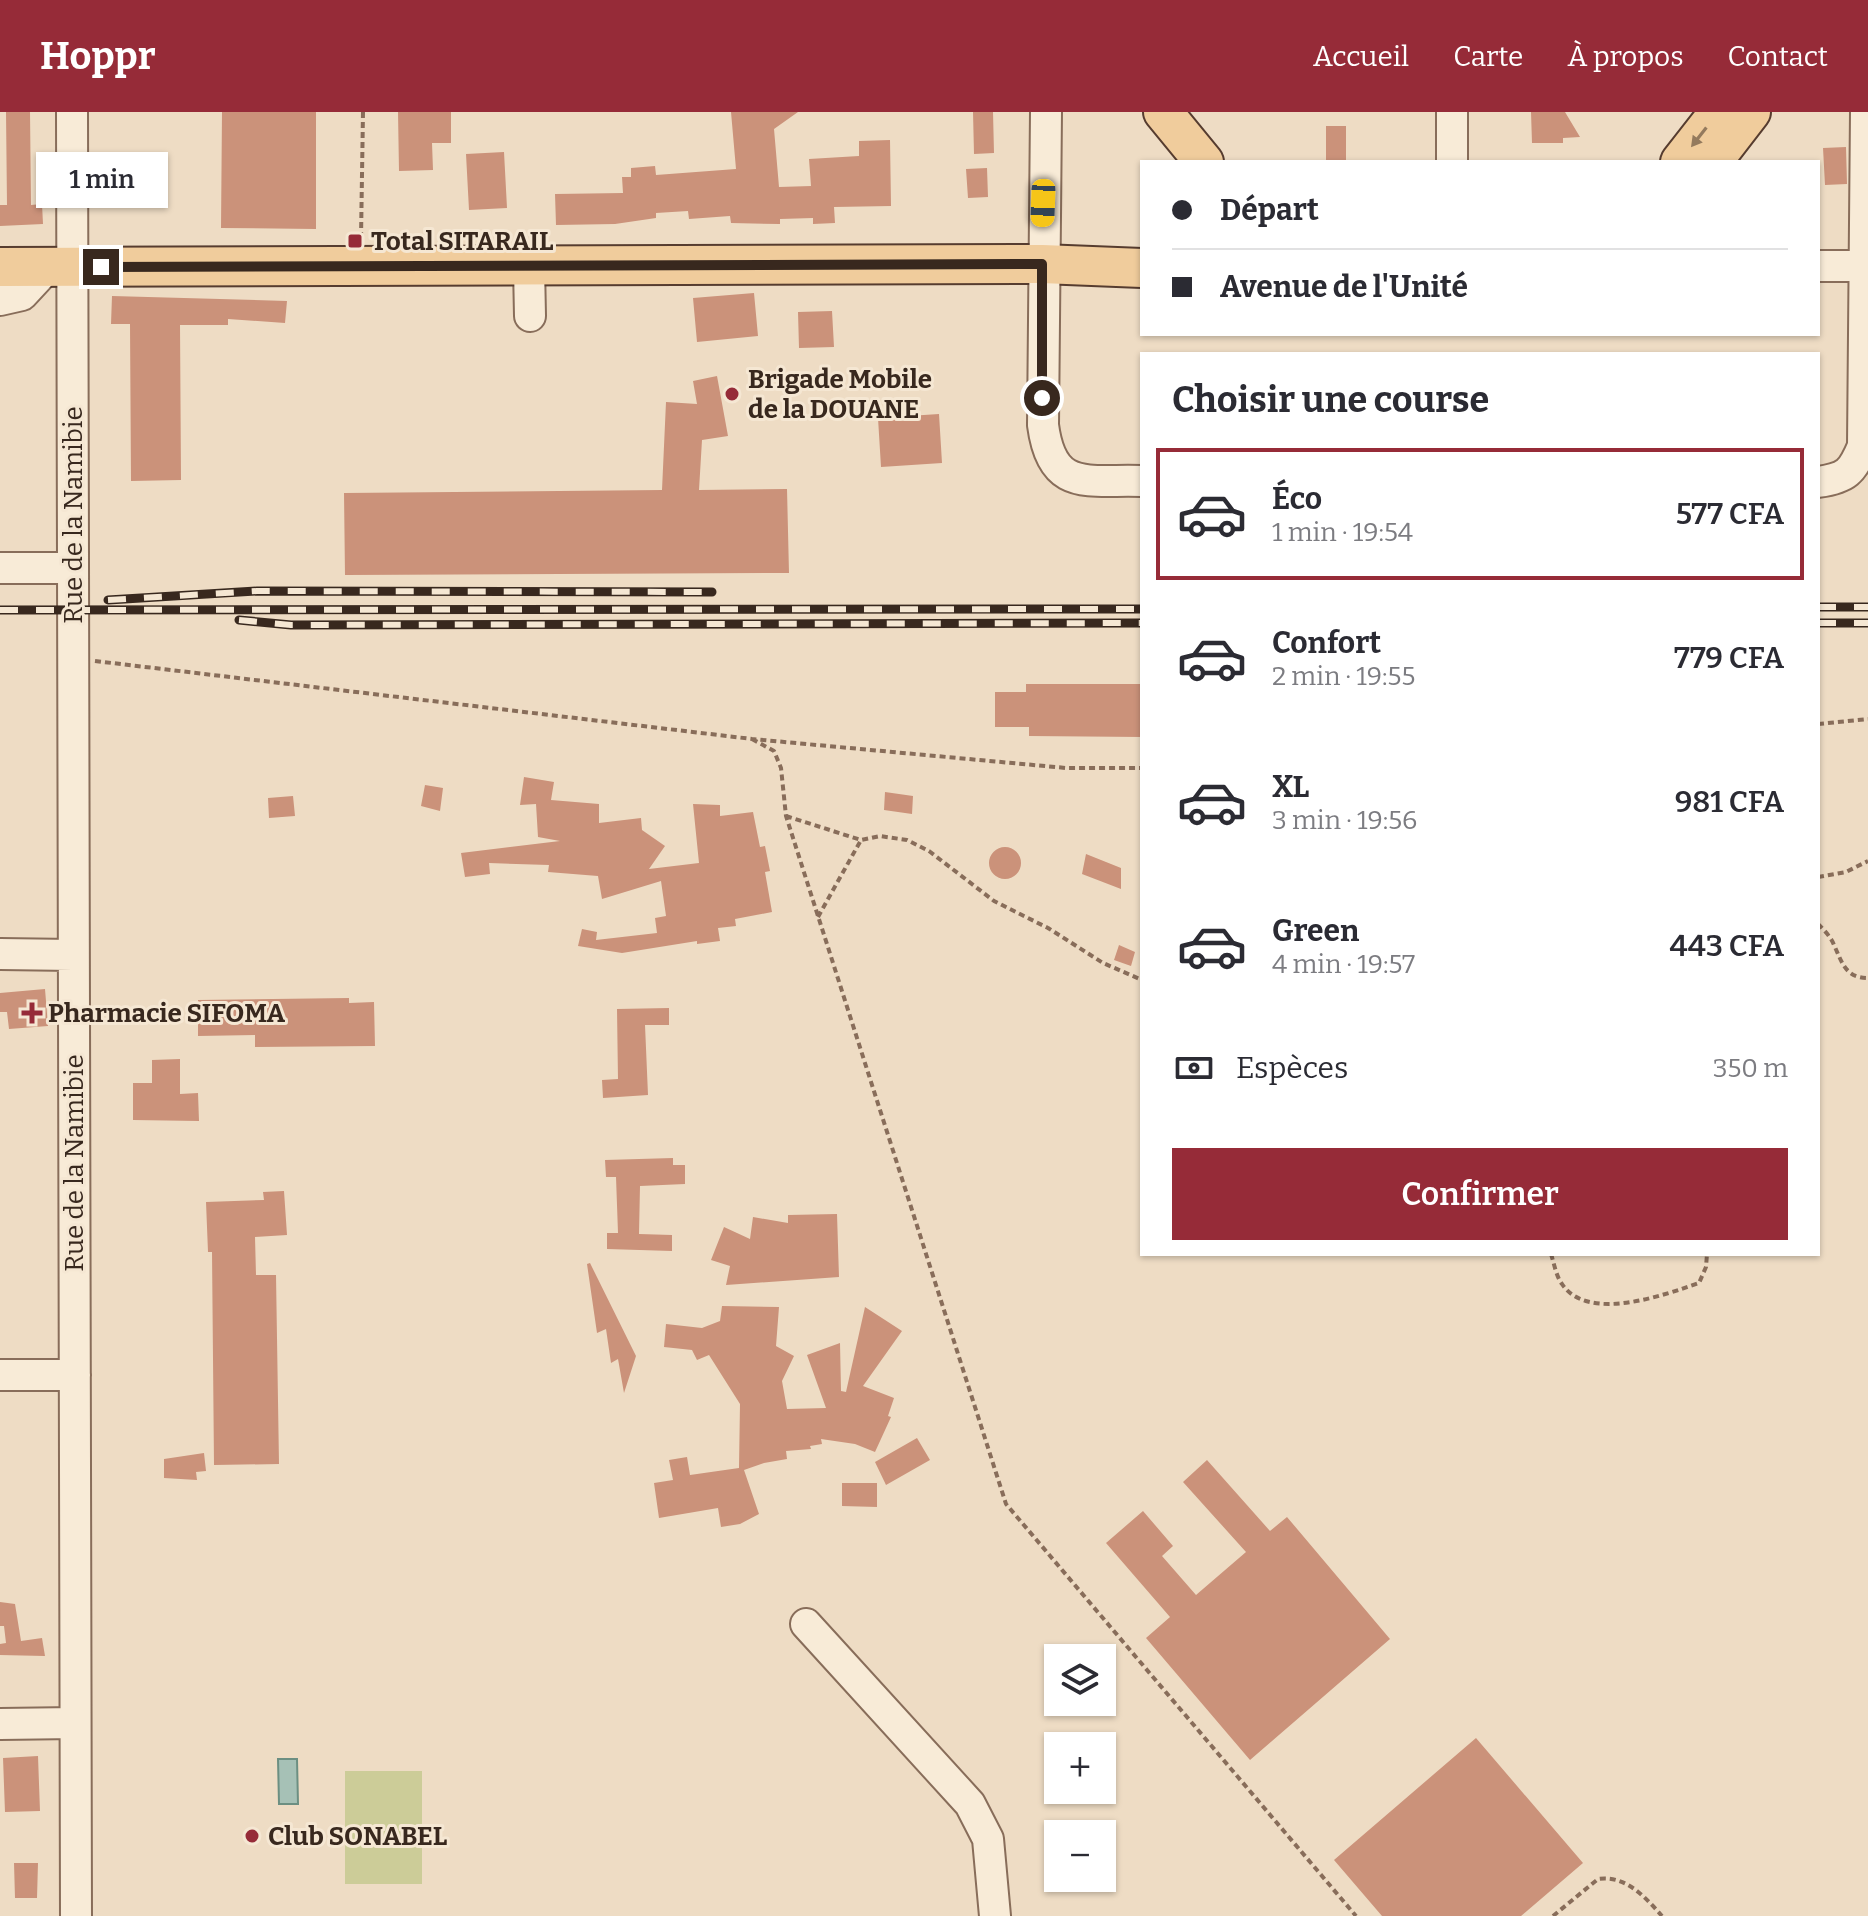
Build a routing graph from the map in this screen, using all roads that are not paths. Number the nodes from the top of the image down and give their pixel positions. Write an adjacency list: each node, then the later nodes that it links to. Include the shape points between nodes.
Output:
1 (72, 112): 18 (street, Rue de la Namibie)
2 (1046, 112): 14 (street)
3 (1163, 112): 9 (main road)
4 (1193, 112): 10 (main road)
5 (1452, 112): 11 (street)
6 (1719, 112): 12 (main road, one-way to 12)
7 (1751, 112): 13 (main road)
8 (1866, 112): 16 (street)
9 (1202, 160)
10 (1230, 160)
11 (1452, 160)
12 (1682, 160)
13 (1714, 160)
14 (1042, 264): 19 (main road); 20 (main road); 23 (street, via 1046,448 1056,468 1073,479)
15 (1820, 266): 16 (street)
16 (1867, 266): 24 (street, via 1863,446 1853,470)
17 (0, 267): 18 (main road)
18 (60, 267): 19 (main road); 21 (street, via 22,295); 26 (street, Rue de la Namibie)
19 (529, 267): 22 (street)
20 (1140, 268)
21 (0, 300)
22 (530, 316)
23 (1140, 481)
24 (1820, 482)
25 (0, 568): 26 (street)
26 (73, 568): 28 (street, Rue de la Namibie)
27 (0, 954): 28 (street)
28 (73, 955): 30 (street, Rue de la Namibie)
29 (0, 1375): 30 (street)
30 (75, 1375): 32 (street, Rue de la Namibie)
31 (806, 1624): 35 (street, via 970,1804 988,1839)
32 (75, 1723): 33 (street); 34 (street, Rue de la Namibie)
33 (0, 1724)
34 (76, 1916)
35 (995, 1916)

